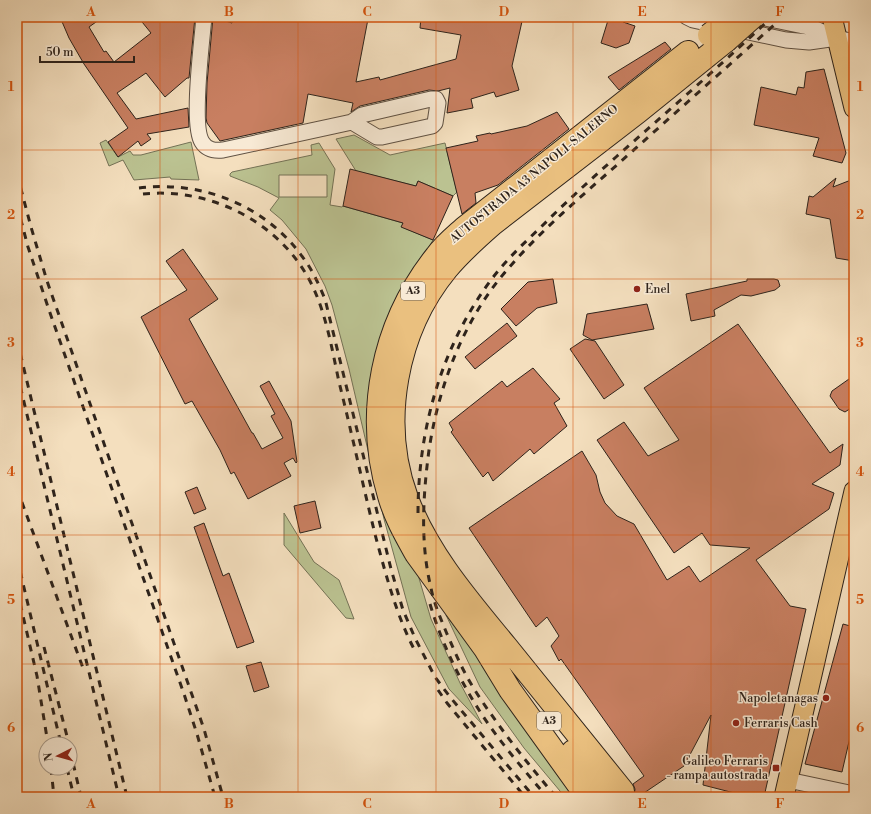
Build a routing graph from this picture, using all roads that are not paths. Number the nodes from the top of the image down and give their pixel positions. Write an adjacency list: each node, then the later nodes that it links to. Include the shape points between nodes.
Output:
1 (204, 17): 10 (street, via 196,117 198,134 205,146 223,150)
2 (687, 17): 8 (street, via 778,39 809,42)
3 (732, 17): 7 (highway, AUTOSTRADA A3 NAPOLI-SALERNO / A3, bridge)
4 (753, 17): 7 (highway, AUTOSTRADA A3 NAPOLI-SALERNO / A3, bridge)
5 (760, 17): 8 (street, via 813,28)
6 (832, 17): 8 (main road)
7 (718, 38): 12 (highway, AUTOSTRADA A3 NAPOLI-SALERNO / A3, via 638,112 472,242 434,286 407,341 398,377 394,416 396,453 402,483 413,511 436,555)
8 (846, 40): 9 (main road)
9 (854, 108)
10 (352, 122): 10 (street, via 377,137 432,126 435,123 438,103 436,99 431,99 362,115)
11 (854, 491): 13 (main road)
12 (492, 643): 14 (highway, A3, via 518,684); 16 (highway, A3, via 510,690)
13 (786, 788): 15 (street)
14 (614, 794)
15 (854, 794)
16 (587, 797)

